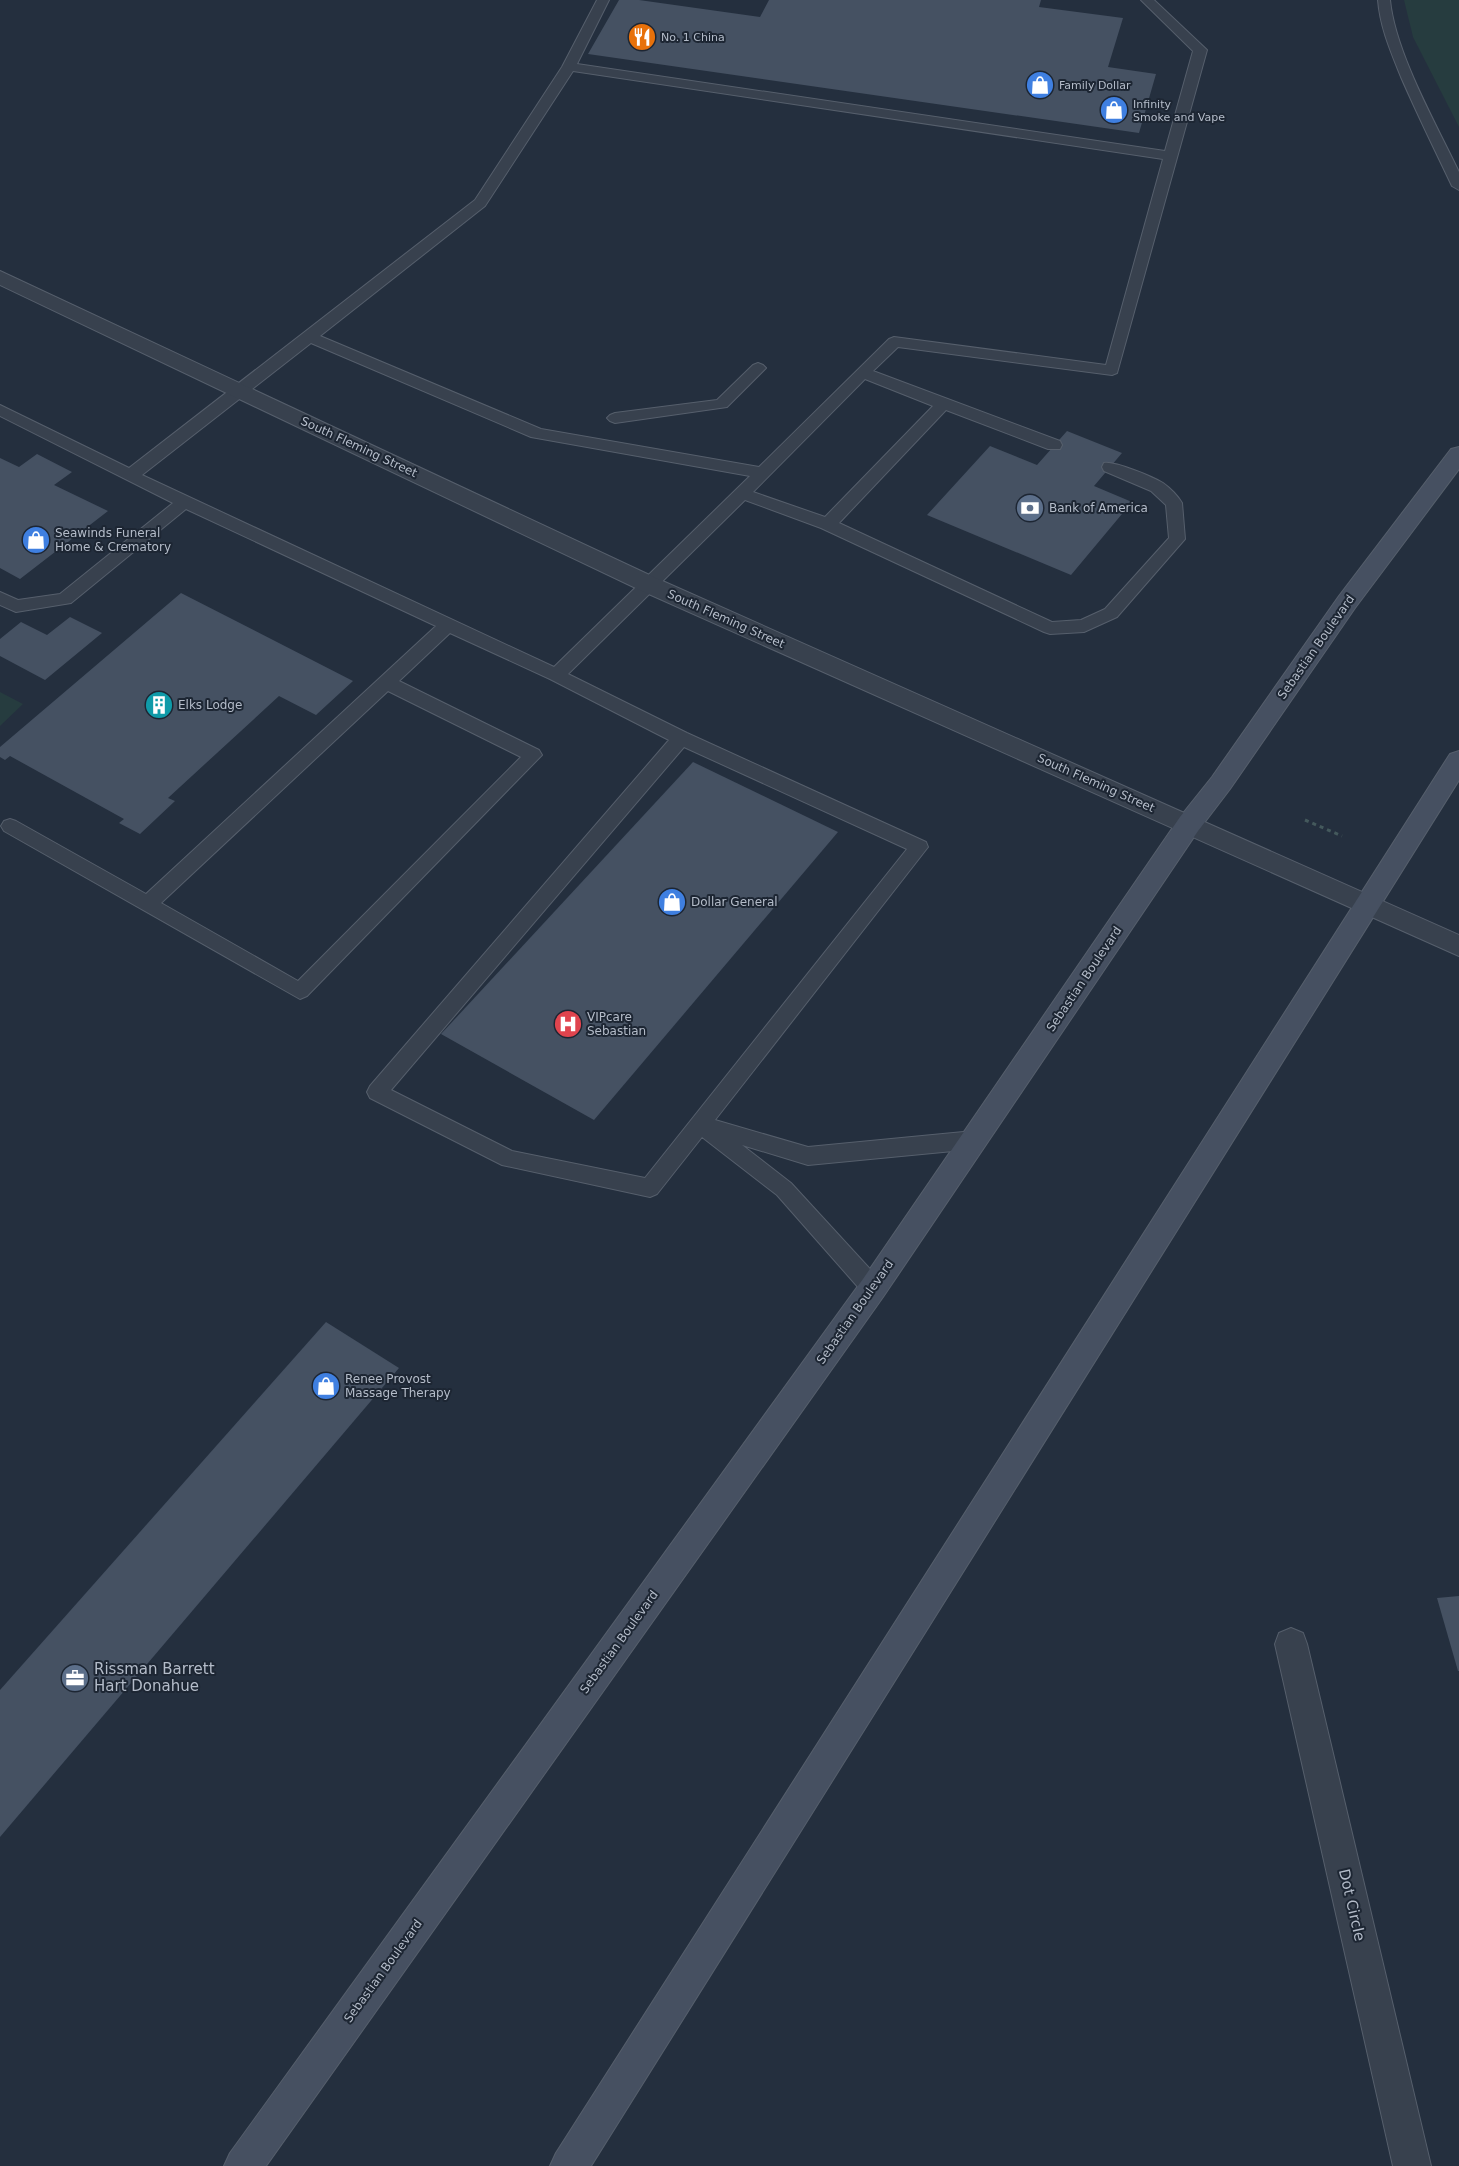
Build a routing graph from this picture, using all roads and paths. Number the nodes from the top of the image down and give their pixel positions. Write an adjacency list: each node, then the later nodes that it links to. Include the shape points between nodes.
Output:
1 (603, 0): 4 (lane)
2 (1147, 0): 5 (lane, via 1200,50)
3 (1384, 0): 6 (lane, via 1390,36)
4 (569, 67): 5 (lane); 8 (lane, via 480,203)
5 (1171, 156): 10 (lane, via 1112,370 894,342)
6 (1459, 186)
7 (0, 277): 11 (street, South Fleming Street)
8 (309, 337): 11 (lane); 18 (lane, via 537,432)
9 (758, 368): 14 (lane, via 722,404)
10 (863, 373): 12 (lane); 18 (lane)
11 (242, 391): 19 (lane); 23 (street, South Fleming Street)
12 (943, 404): 15 (lane); 22 (lane)
13 (0, 410): 19 (lane)
14 (615, 418)
15 (1054, 445)
16 (1459, 454): 31 (main road, Sebastian Boulevard)
17 (1110, 467): 22 (lane, via 1157,487 1174,503 1177,539 1111,613 1084,626 1050,628)
18 (761, 473): 20 (lane)
19 (130, 475): 21 (lane)
20 (741, 493): 22 (lane); 23 (lane)
21 (184, 502): 24 (lane, via 65,599 16,606); 25 (lane)
22 (827, 524)
23 (650, 585): 26 (lane); 31 (street, South Fleming Street)
24 (0, 598)
25 (448, 625): 26 (lane); 27 (lane)
26 (556, 675): 28 (lane)
27 (388, 683): 34 (lane); 34 (lane, via 533,755 300,991)
28 (682, 738): 37 (lane, via 919,847); 37 (lane, via 377,1092 509,1159 650,1188)
29 (1459, 760): 35 (main road)
30 (1305, 820): 33 (path)
31 (1189, 824): 35 (street, South Fleming Street); 38 (main road, Sebastian Boulevard)
32 (10, 826): 34 (lane)
33 (1342, 836)
34 (148, 904)
35 (1367, 905): 36 (street, South Fleming Street); 42 (main road)
36 (1459, 946)
37 (700, 1124): 38 (lane, via 808,1156); 39 (lane, via 784,1189)
38 (974, 1140): 39 (main road, Sebastian Boulevard)
39 (873, 1288): 41 (main road, Sebastian Boulevard)
40 (1291, 1644): 43 (street, Dot Circle)
41 (243, 2166)
42 (569, 2166)
43 (1412, 2166)

